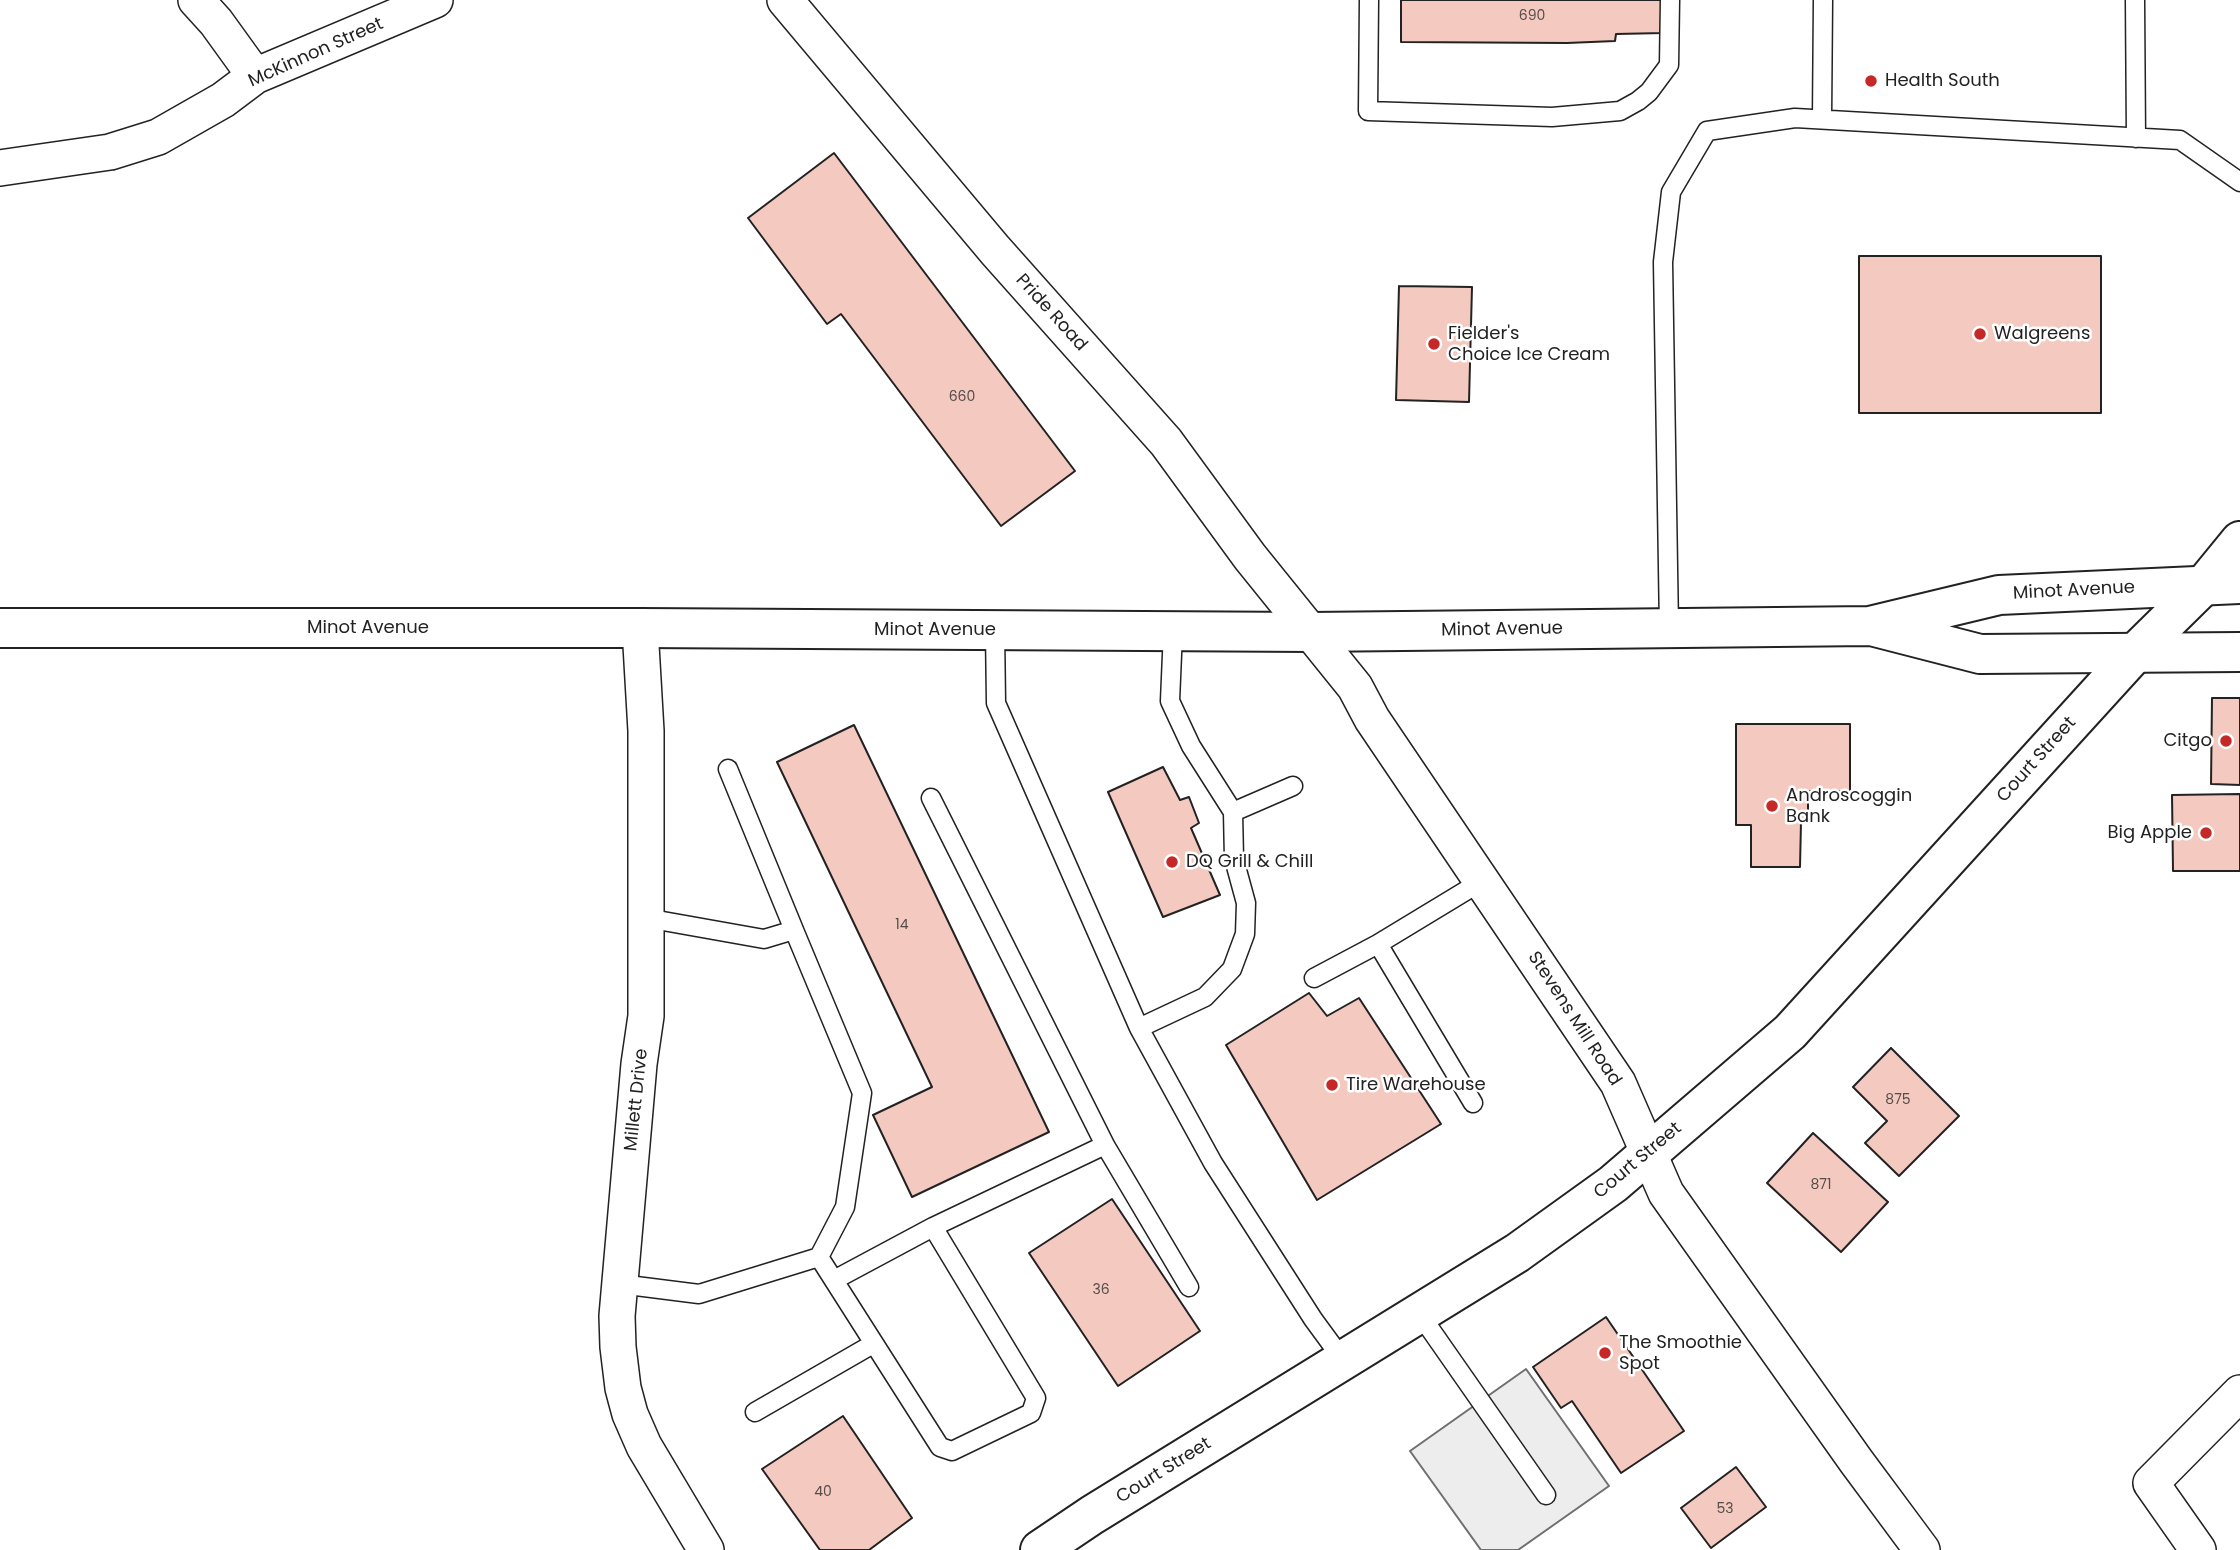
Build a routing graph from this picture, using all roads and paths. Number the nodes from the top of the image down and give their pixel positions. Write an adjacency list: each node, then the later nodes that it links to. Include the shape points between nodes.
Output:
1 (196, 0): 8 (street)
2 (435, 0): 8 (street, McKinnon Street)
3 (785, 0): 21 (street, Pride Road, via 995,250 1166,442)
4 (1368, 0): 5 (lane, via 1368,111 1552,117 1620,111 1649,92 1670,65)
5 (1670, 0)
6 (1823, 0): 9 (lane)
7 (2135, 0): 10 (lane)
8 (255, 76): 11 (street, McKinnon Street, via 158,137 110,152)
9 (1822, 119): 10 (lane); 18 (lane, via 1795,118 1707,131 1671,192 1663,262)
10 (2136, 138): 12 (lane, via 2180,140)
11 (0, 168)
12 (2240, 182)
13 (2240, 541): 14 (main road, Court Street)
14 (2222, 584): 15 (main road, Minot Avenue, via 1999,595); 22 (main road, Court Street)
15 (1870, 626): 18 (main road, Minot Avenue); 22 (main road, Minot Avenue, via 1980,654)
16 (0, 628): 17 (main road, Minot Avenue)
17 (640, 628): 19 (main road, Minot Avenue); 29 (street, Millett Drive, via 646,731)
18 (1669, 628): 21 (main road, Minot Avenue)
19 (995, 630): 20 (main road, Minot Avenue); 33 (lane, via 996,703)
20 (1173, 631): 21 (main road, Minot Avenue); 27 (lane, via 1170,701 1191,746)
21 (1310, 632): 28 (street, Stevens Mill Road, via 1354,687)
22 (2136, 652): 23 (main road, Minot Avenue); 36 (main road, Court Street, via 1790,1032)
23 (2240, 652)
24 (728, 769): 30 (lane)
25 (1293, 786): 27 (lane)
26 (931, 798): 35 (lane)
27 (1233, 813): 33 (lane, via 1234,859 1246,903 1245,934 1232,969 1205,997)
28 (1482, 881): 31 (lane); 36 (street, Stevens Mill Road, via 1618,1083)
29 (646, 918): 30 (lane, via 764,939); 40 (street, Millett Drive, via 646,1016)
30 (794, 930): 38 (lane, via 862,1093 845,1207)
31 (1378, 944): 32 (lane); 34 (lane)
32 (1314, 978)
33 (1139, 1028): 44 (lane, via 1213,1163)
34 (1472, 1103)
35 (1105, 1145): 37 (lane); 41 (lane)
36 (1648, 1154): 42 (main road, Court Street, via 1517,1252); 50 (street, Stevens Mill Road, via 1666,1193)
37 (933, 1227): 39 (lane); 43 (lane, via 1036,1398 1031,1413 952,1451 940,1447)
38 (819, 1257): 39 (lane); 40 (lane, via 699,1294)
39 (834, 1280): 43 (lane)
40 (620, 1284): 48 (street, Millett Drive, via 618,1347 630,1414)
41 (1189, 1287)
42 (1419, 1314): 44 (main road, Court Street); 47 (lane)
43 (873, 1344): 46 (lane)
44 (1343, 1360): 49 (main road, Court Street)
45 (2240, 1393): 51 (street, via 2151,1483)
46 (755, 1412)
47 (1546, 1495)
48 (706, 1550)
49 (1040, 1550)
50 (1922, 1550)
51 (2198, 1550)

